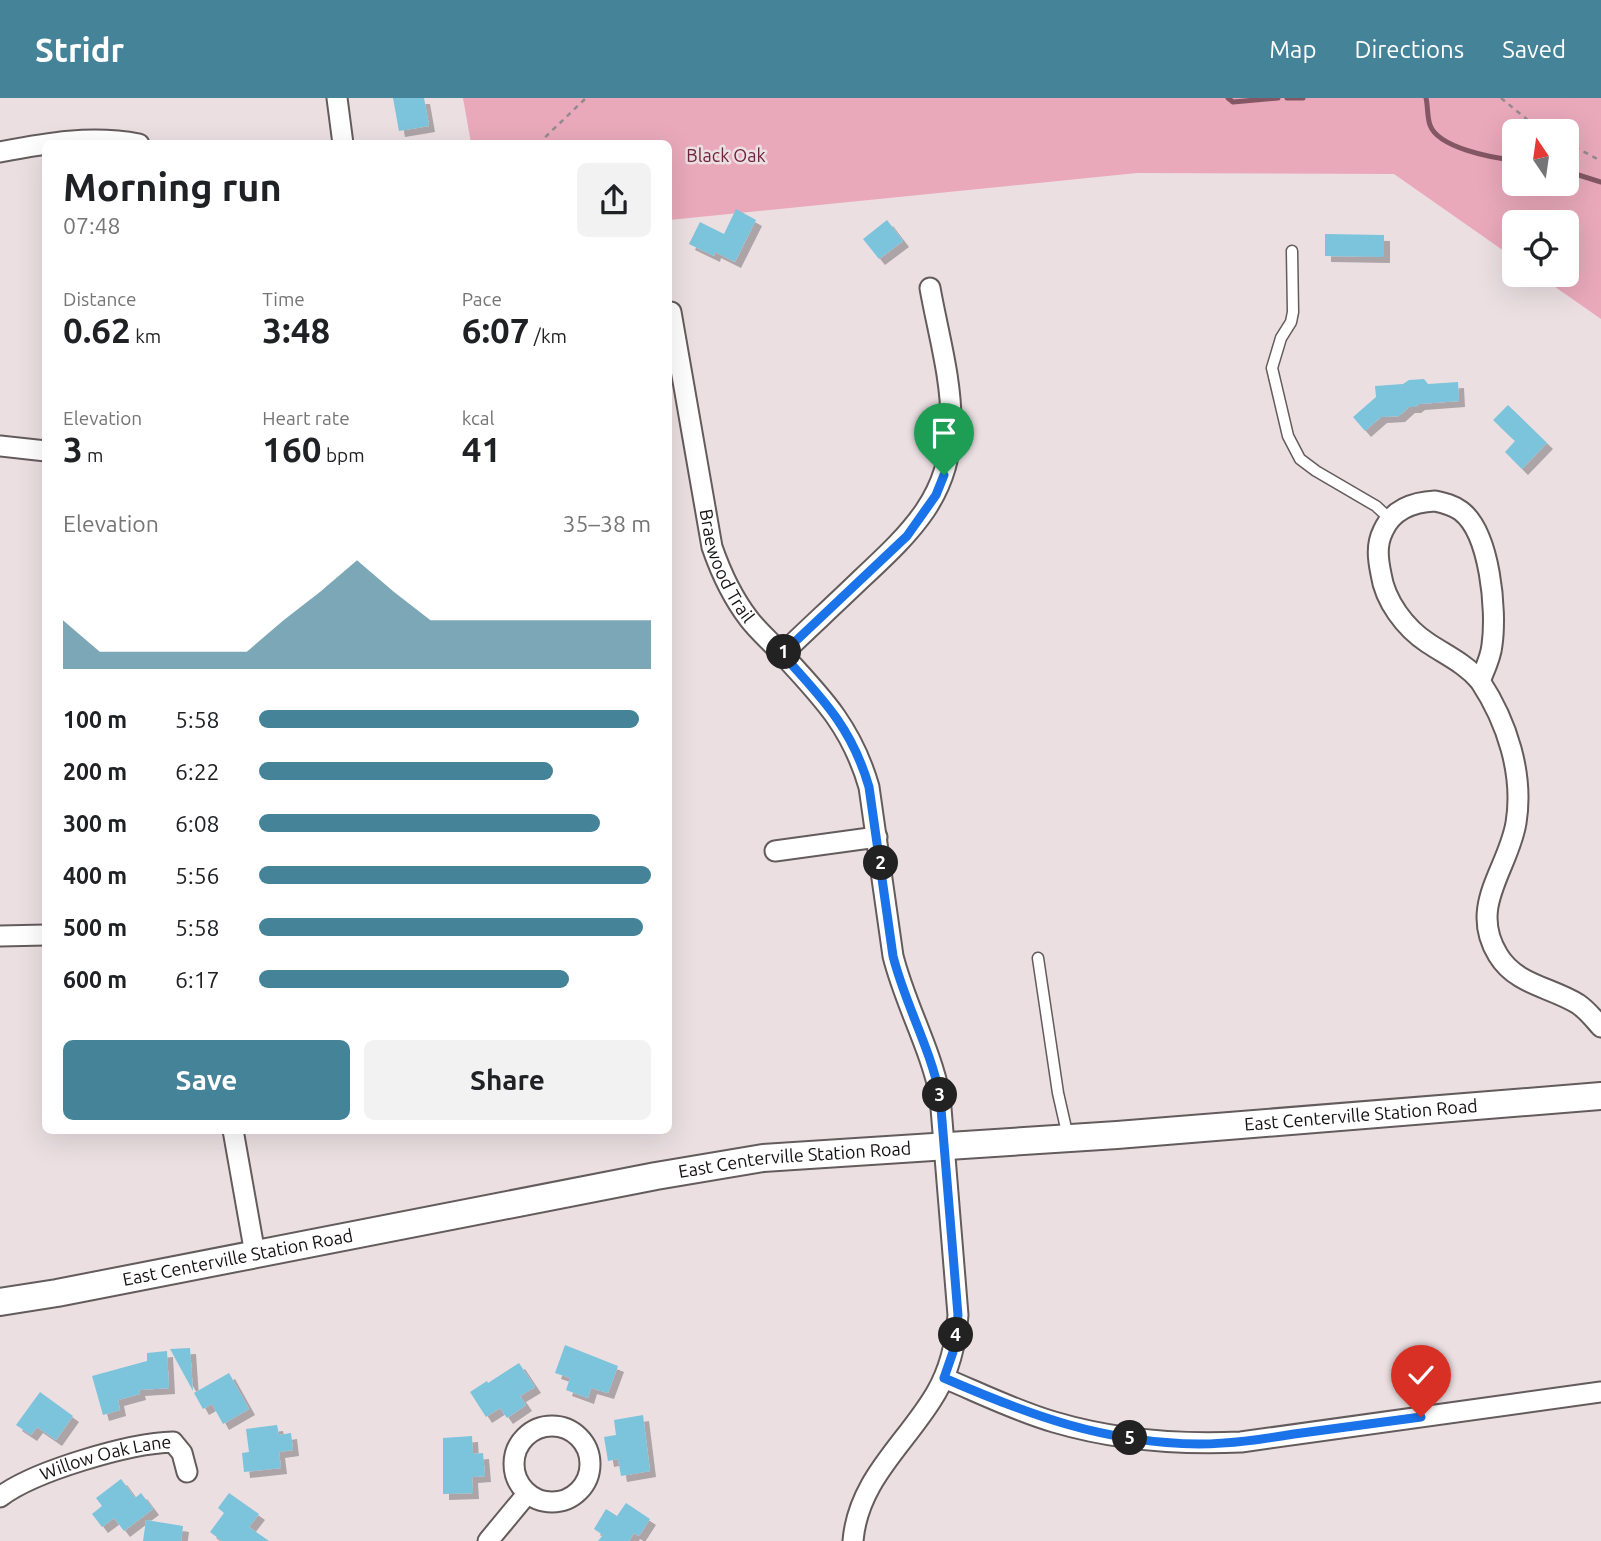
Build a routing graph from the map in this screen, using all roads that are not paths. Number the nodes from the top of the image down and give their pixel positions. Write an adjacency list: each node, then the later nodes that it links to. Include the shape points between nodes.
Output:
1 (337, 98): 4 (street)
2 (70, 140): 3 (street)
3 (93, 140)
4 (342, 140)
5 (42, 144): 6 (street)
6 (0, 152)
7 (1292, 251): 12 (lane, via 1293,312 1272,368 1288,436 1300,459)
8 (930, 288): 13 (street, via 951,405 949,453 936,495 907,536)
9 (672, 318): 13 (street, Braewood Trail, via 712,547 733,595)
10 (0, 446): 11 (street)
11 (42, 451)
12 (1390, 519): 14 (street, via 1378,546 1388,598 1415,634); 14 (street, via 1409,506 1436,501 1450,504 1469,519 1485,556 1493,611 1493,644)
13 (782, 654): 15 (street, Braewood Trail, via 847,731 869,787)
14 (1480, 681): 20 (street, via 1507,737 1518,778 1516,825 1489,897 1489,939 1509,969 1579,1005)
15 (877, 837): 16 (street); 24 (street, Braewood Trail, via 893,956 935,1070)
16 (775, 851)
17 (42, 935): 18 (street)
18 (0, 936)
19 (1038, 958): 23 (lane)
20 (1601, 1027)
21 (1601, 1096): 23 (street, East Centerville Station Road)
22 (234, 1134): 25 (street)
23 (1068, 1137): 24 (street, East Centerville Station Road)
24 (944, 1146): 25 (street, East Centerville Station Road, via 763,1158); 27 (street, Braewood Trail, via 958,1315)
25 (255, 1254): 26 (street, East Centerville Station Road)
26 (0, 1302)
27 (944, 1378): 28 (street, via 1055,1422 1119,1437 1199,1444); 33 (street, Braewood Trail, via 870,1484 860,1505)
28 (1601, 1392)
29 (187, 1472): 30 (street, Willow Oak Lane, via 182,1453 173,1442 151,1443)
30 (3, 1487)
31 (527, 1494): 31 (street, via 551,1503 575,1496 590,1475 591,1462 582,1439 561,1426 529,1433 513,1463); 32 (street)
32 (488, 1541)
33 (853, 1541)

